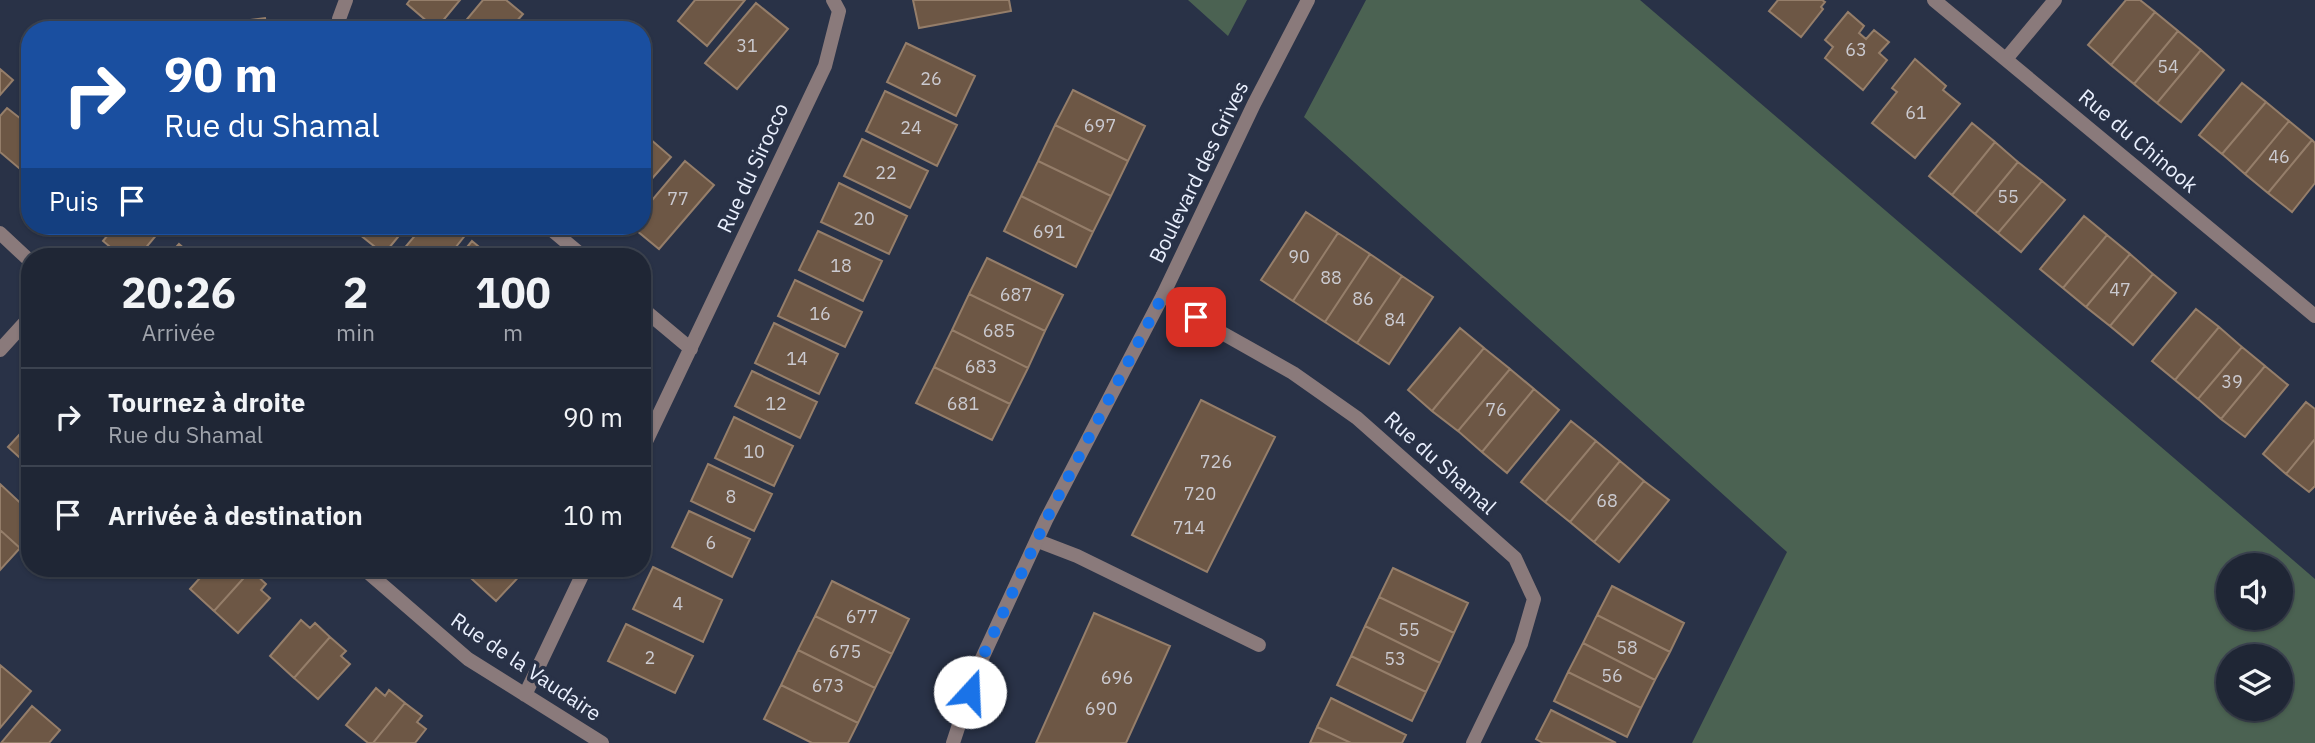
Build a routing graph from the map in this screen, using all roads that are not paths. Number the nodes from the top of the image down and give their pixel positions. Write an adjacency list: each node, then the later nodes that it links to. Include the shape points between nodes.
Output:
1 (346, 0): 6 (street)
2 (833, 0): 16 (street, Rue du Sirocco, via 839,11 825,66)
3 (1308, 0): 12 (street, Boulevard des Grives)
4 (1934, 0): 7 (street, Rue du Chinook)
5 (2055, 0): 7 (street)
6 (340, 21)
7 (2006, 59): 14 (street, Rue du Chinook)
8 (0, 233): 11 (street)
9 (558, 235): 10 (street)
10 (573, 248)
11 (21, 253)
12 (1163, 295): 19 (street, Boulevard des Grives); 26 (street, Rue du Shamal, via 1293,373 1357,418 1515,558 1534,599 1521,644)
13 (651, 315): 16 (street)
14 (2315, 316)
15 (21, 327): 17 (street)
16 (691, 349): 18 (street, Rue du Sirocco)
17 (0, 350)
18 (651, 431)
19 (1038, 541): 22 (street); 25 (street, Boulevard des Grives, via 978,667)
20 (373, 577): 23 (street, Rue de la Vaudaire, via 468,659)
21 (581, 577): 23 (street)
22 (1259, 645)
23 (525, 695): 24 (street, Rue de la Vaudaire)
24 (602, 743)
25 (953, 743)
26 (1473, 743)

